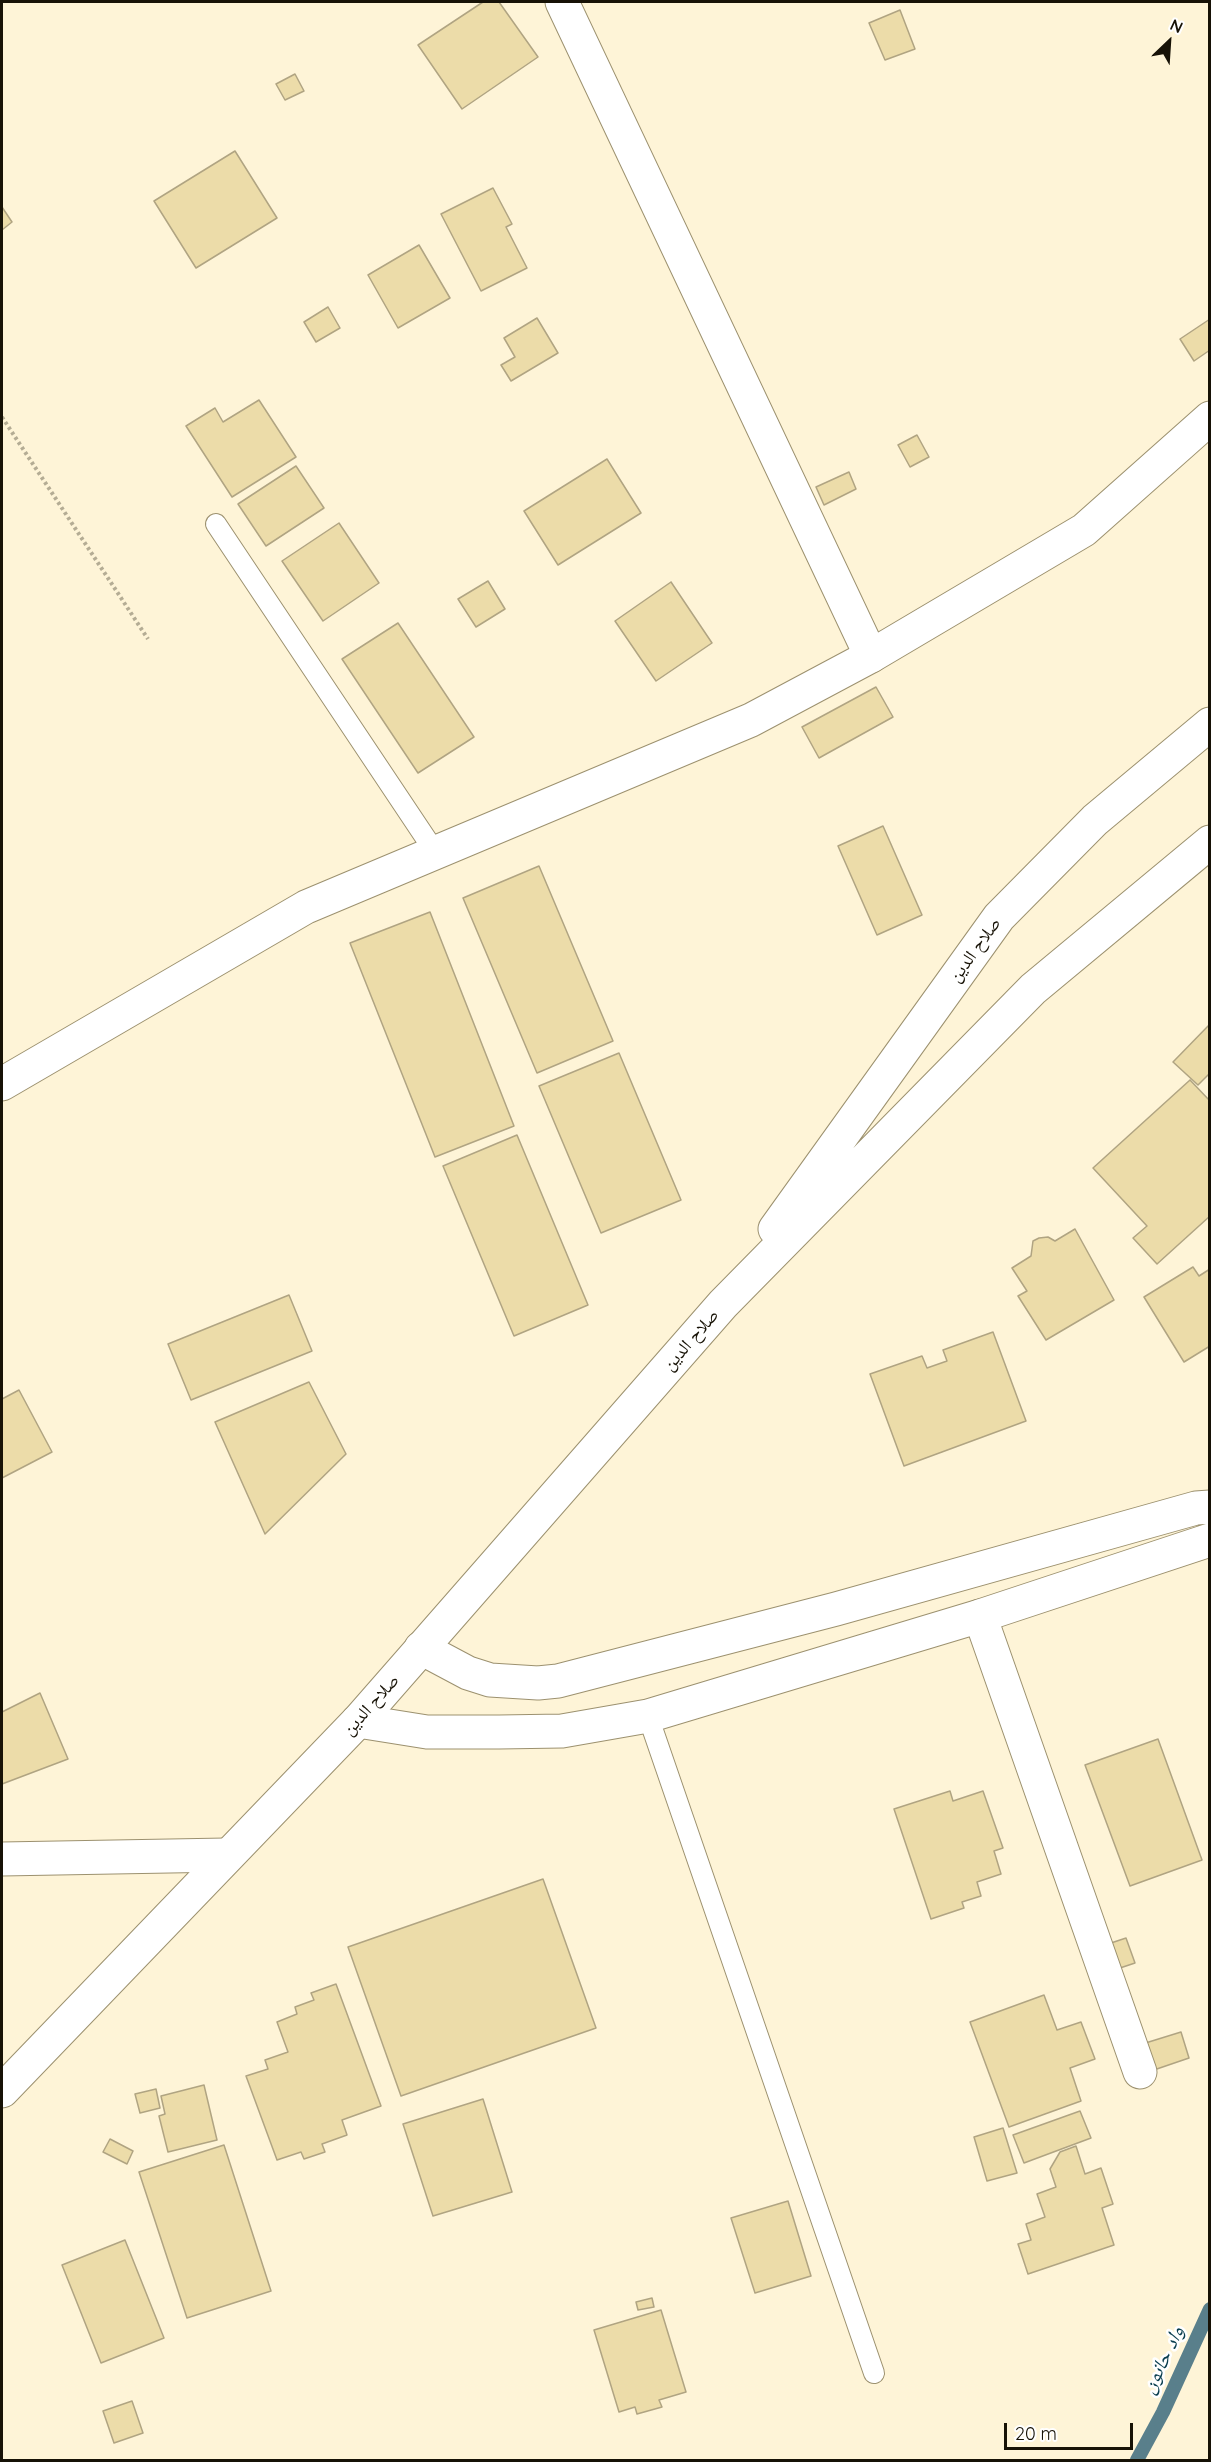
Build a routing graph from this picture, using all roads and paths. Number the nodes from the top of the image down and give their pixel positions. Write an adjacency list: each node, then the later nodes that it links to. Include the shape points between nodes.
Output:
1 (562, 2): 6 (main road)
2 (2, 417): 5 (path)
3 (1209, 418): 6 (main road, via 1084,530)
4 (216, 524): 9 (lane)
5 (148, 639)
6 (871, 656): 9 (main road, via 751,720)
7 (1209, 724): 11 (main road, صلاح الدين, via 1095,820 999,917 845,1128)
8 (1209, 842): 11 (main road, صلاح الدين, via 1033,989)
9 (435, 852): 10 (main road, via 306,907)
10 (2, 1084)
11 (723, 1305): 15 (main road, صلاح الدين)
12 (1209, 1507): 15 (main road, via 558,1681 490,1680)
13 (1209, 1540): 14 (main road)
14 (980, 1616): 16 (main road); 20 (main road)
15 (422, 1648): 17 (main road, صلاح الدين)
16 (648, 1716): 17 (main road, via 562,1731 427,1732); 22 (lane)
17 (358, 1721): 18 (main road, صلاح الدين)
18 (226, 1855): 19 (main road); 21 (main road, صلاح الدين)
19 (2, 1859)
20 (1140, 2072)
21 (2, 2091)
22 (874, 2373)

